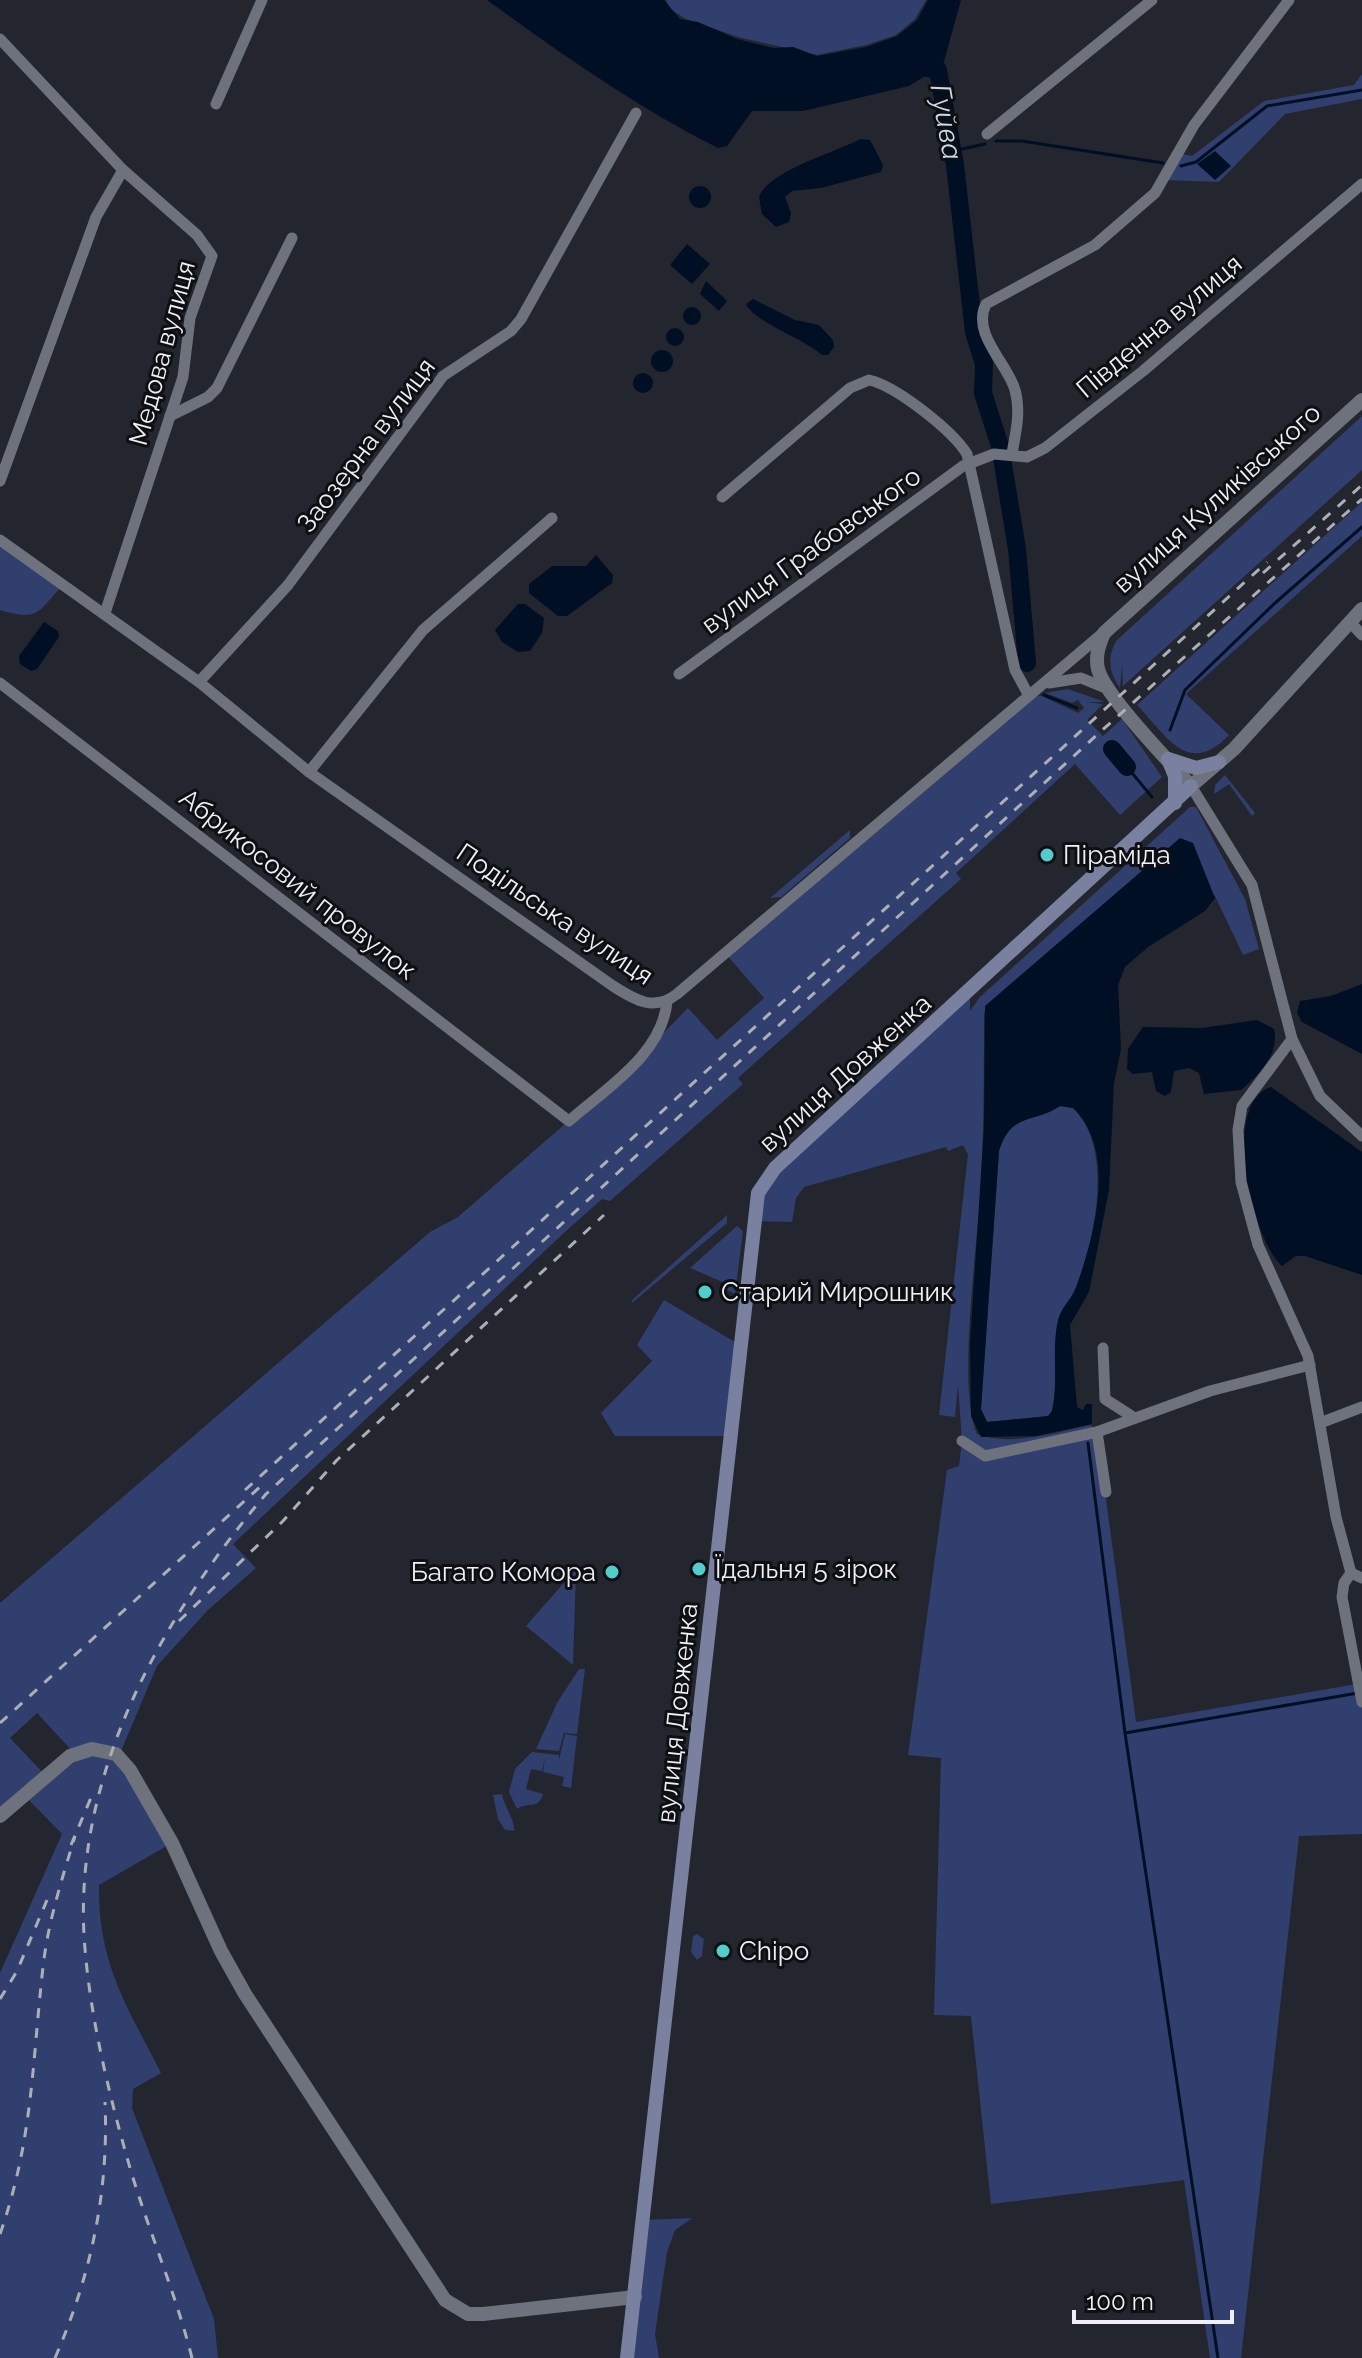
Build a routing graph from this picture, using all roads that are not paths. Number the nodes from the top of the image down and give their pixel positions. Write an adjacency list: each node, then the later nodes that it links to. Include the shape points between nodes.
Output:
1 (262, 0): 5 (street)
2 (1152, 0): 7 (street)
3 (1289, 0): 13 (street, via 1194,125 1155,193 1095,245 986,304 985,329 1017,402)
4 (0, 39): 8 (street, Медова вулиця)
5 (216, 104)
6 (636, 113): 25 (street, Заозерна вулиця, via 521,319 443,376 288,585)
7 (987, 134)
8 (123, 170): 12 (street, Медова вулиця, via 197,235 212,256 190,318 183,377); 15 (street, via 96,217)
9 (1362, 184): 13 (street, Південна вулиця, via 1045,448 1027,457)
10 (292, 238): 12 (street, via 217,388)
11 (1362, 400): 22 (street, вулиця Куликівського)
12 (170, 416): 20 (street, Медова вулиця)
13 (1012, 453): 14 (street, Південна вулиця)
14 (969, 463): 16 (street, via 944,429 887,386 869,380 836,399); 24 (street, вулиця Грабовського); 28 (street, via 1015,670)
15 (0, 481)
16 (722, 497)
17 (552, 518): 31 (street, via 423,630)
18 (0, 540): 20 (street, Подільська вулиця)
19 (1362, 609): 21 (street, вулиця Довженка)
20 (105, 613): 25 (street, Подільська вулиця)
21 (1351, 623): 23 (street); 30 (street, вулиця Довженка)
22 (1104, 633): 27 (street, via 1097,662); 28 (street, Подільська вулиця)
23 (1362, 635)
24 (679, 674)
25 (199, 682): 31 (street, Подільська вулиця)
26 (0, 683): 34 (street, Абрикосовий провулок, via 569,1121 643,1055 662,1027)
27 (1109, 690): 28 (street, via 1071,677); 29 (street)
28 (1033, 691): 34 (street, Подільська вулиця)
29 (1168, 759): 30 (main road, via 1196,768); 32 (street); 33 (main road, via 1175,776)
30 (1219, 762): 32 (street, вулиця Довженка)
31 (309, 772): 34 (street, Подільська вулиця, via 632,998 650,1004)
32 (1191, 786): 33 (main road, вулиця Довженка); 35 (street, via 1252,885)
33 (1175, 803): 48 (main road, вулиця Довженка, via 775,1168 758,1193)
34 (667, 1001)
35 (1292, 1039): 36 (street, via 1320,1096); 38 (street, via 1245,1097 1239,1117 1239,1160 1251,1225)
36 (1362, 1136)
37 (1103, 1348): 40 (street, via 1105,1399)
38 (1310, 1365): 40 (street); 41 (street)
39 (1362, 1407): 41 (street)
40 (1133, 1417): 42 (street)
41 (1320, 1423): 45 (street, via 1336,1517)
42 (1097, 1432): 43 (street, via 985,1456); 44 (street)
43 (962, 1441)
44 (1106, 1492)
45 (1357, 1576): 46 (street, via 1344,1583 1342,1597)
46 (1360, 1694)
47 (0, 1816): 48 (street, via 70,1756 92,1749 116,1754 172,1843 238,1983 445,2300 468,2314)
48 (635, 2297): 49 (main road, вулиця Довженка)
49 (627, 2358)

